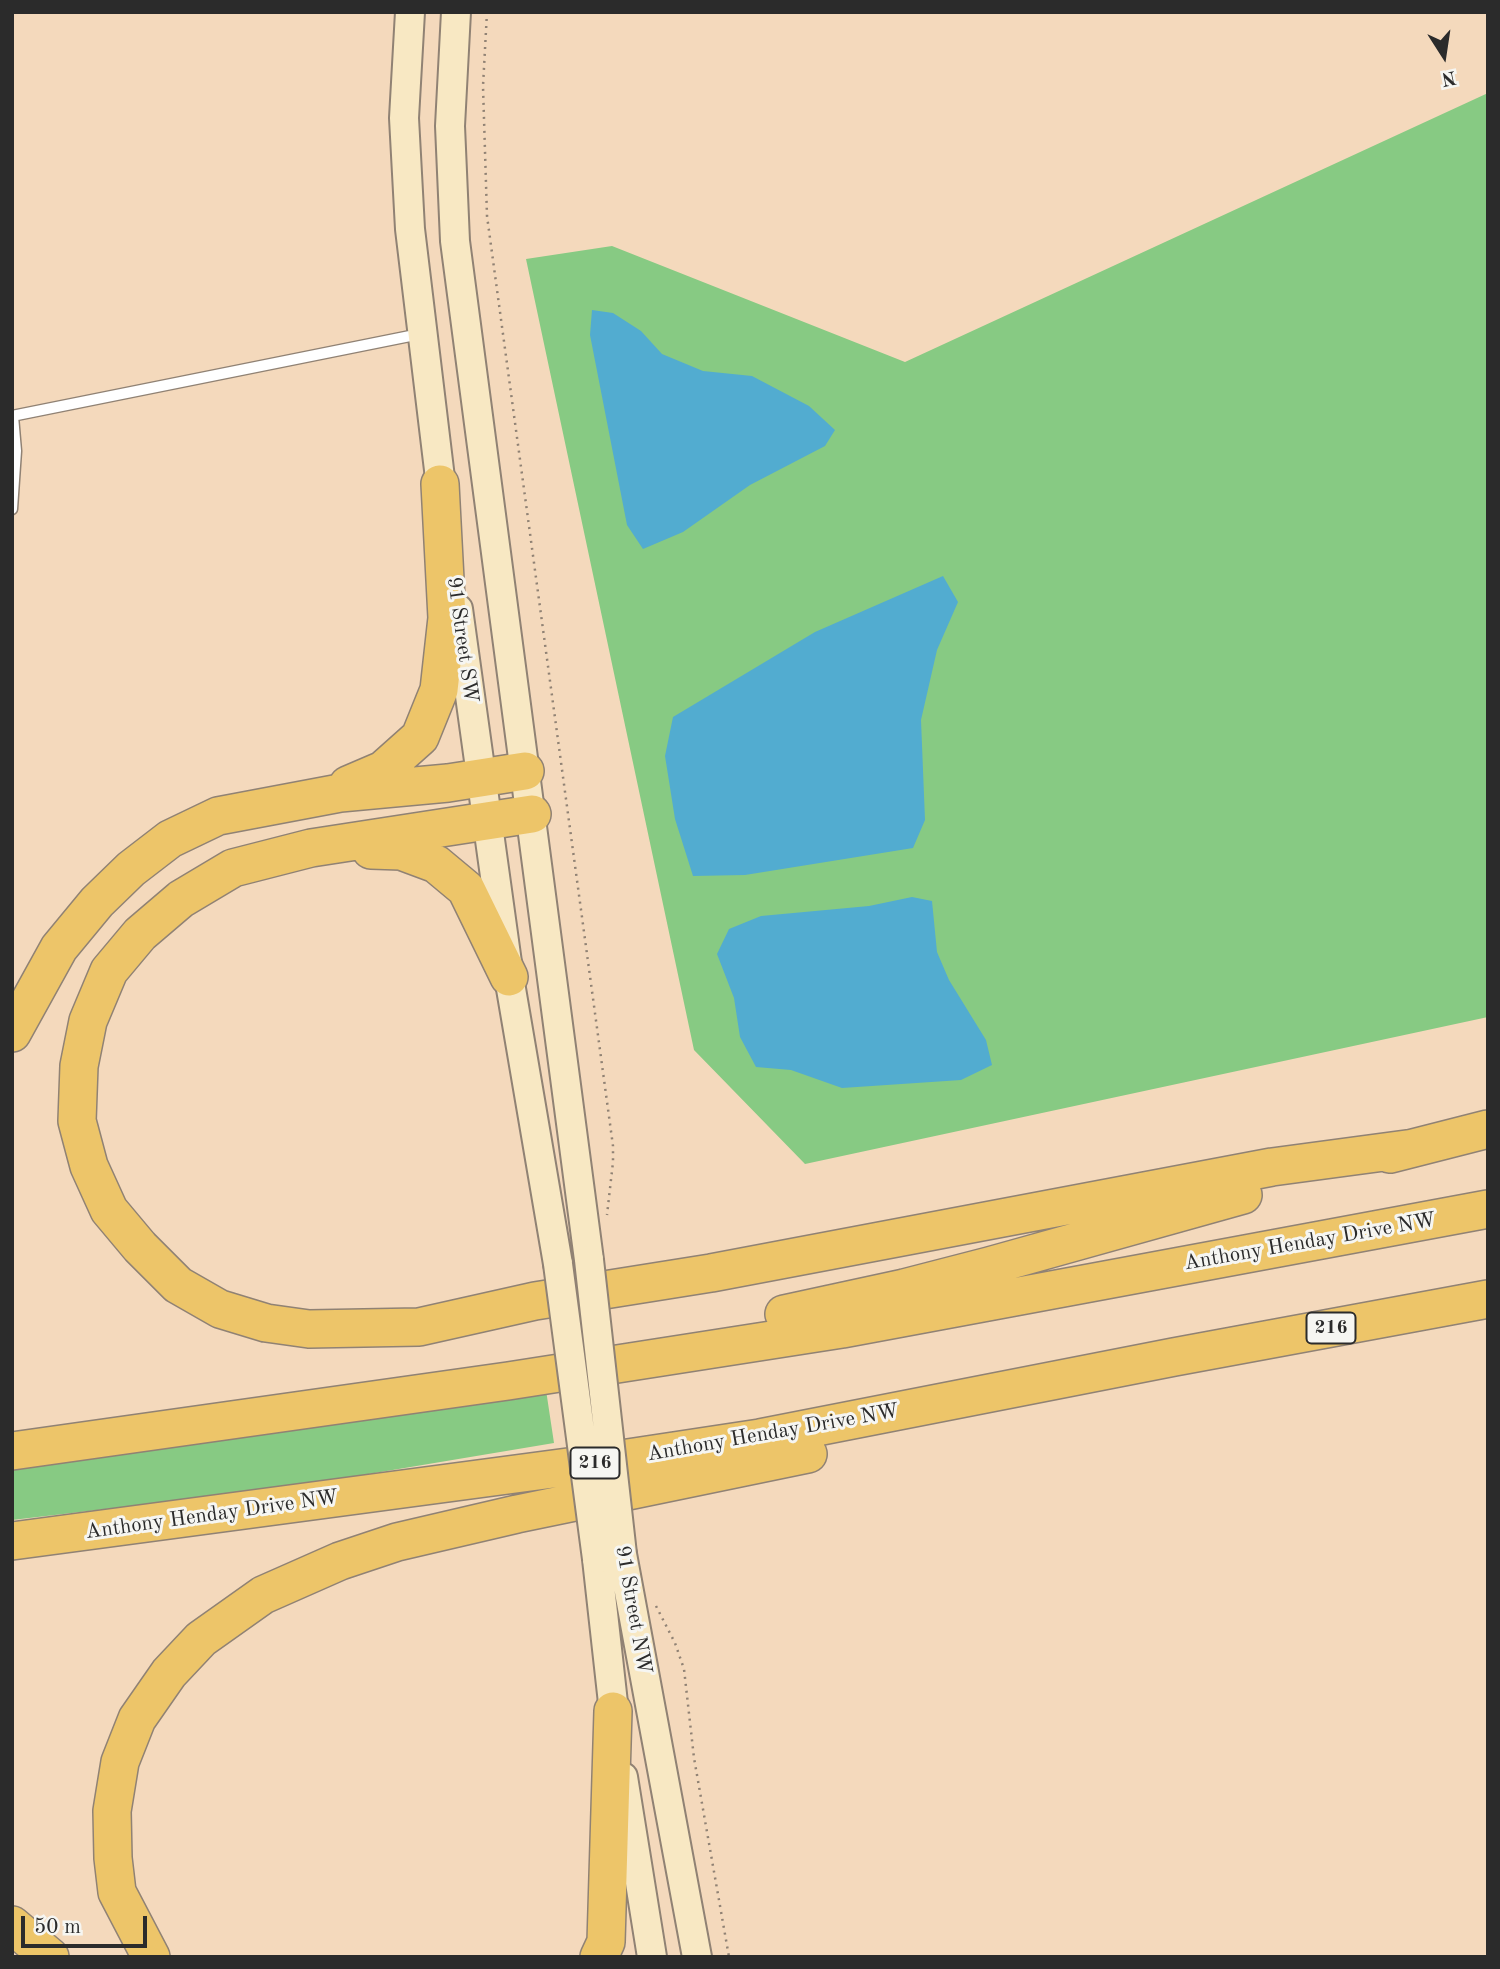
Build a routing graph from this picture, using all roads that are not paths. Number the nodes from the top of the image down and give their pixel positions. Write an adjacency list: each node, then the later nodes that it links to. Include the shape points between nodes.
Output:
1 (410, 12): 3 (main road, 91 Street SW, via 405,159)
2 (456, 12): 7 (main road, via 450,126 455,241)
3 (422, 334): 4 (lane); 5 (main road, 91 Street SW)
4 (13, 416): 6 (lane)
5 (440, 484): 8 (main road, 91 Street SW); 9 (highway, via 447,618 439,690 419,737 383,770)
6 (12, 509)
7 (526, 772): 8 (highway); 10 (main road)
8 (482, 779): 9 (highway, via 340,793); 11 (main road, 91 Street SW)
9 (284, 804): 14 (highway, via 218,816 170,839 131,869 59,948)
10 (532, 814): 11 (highway); 24 (main road, 91 Street NW, bridge, via 589,1260)
11 (488, 821): 12 (highway); 13 (main road, 91 Street SW)
12 (311, 848): 13 (highway, via 401,851 436,864 466,888); 16 (highway, via 233,868 181,899 140,934 109,971 88,1021 79,1066 77,1121 89,1166 109,1210 178,1285 220,1309 266,1323 309,1329 419,1326 1272,1167)
13 (509, 977): 18 (main road, 91 Street SW)
14 (12, 1033)
15 (1488, 1129): 16 (highway)
16 (1414, 1148): 21 (highway, via 965,1272 815,1308 663,1337)
17 (1488, 1209): 21 (highway, Anthony Henday Drive NW, via 842,1329)
18 (558, 1264): 24 (main road, 91 Street NW, bridge)
19 (1488, 1299): 20 (highway, Anthony Henday Drive NW / 216)
20 (1174, 1357): 23 (highway, Anthony Henday Drive NW / 216, via 760,1438); 28 (highway, via 1005,1414 397,1542 263,1595 201,1639 169,1673 137,1719 120,1762 112,1811 117,1892)
21 (508, 1381): 22 (highway, Anthony Henday Drive NW)
22 (12, 1451)
23 (12, 1541)
24 (610, 1556): 25 (main road, 91 Street NW); 31 (main road, 91 Street NW)
25 (613, 1711): 29 (highway, via 606,1942); 30 (main road, 91 Street NW)
26 (12, 1925): 27 (highway)
27 (50, 1957)
28 (151, 1957)
29 (599, 1957)
30 (652, 1957)
31 (697, 1957)

